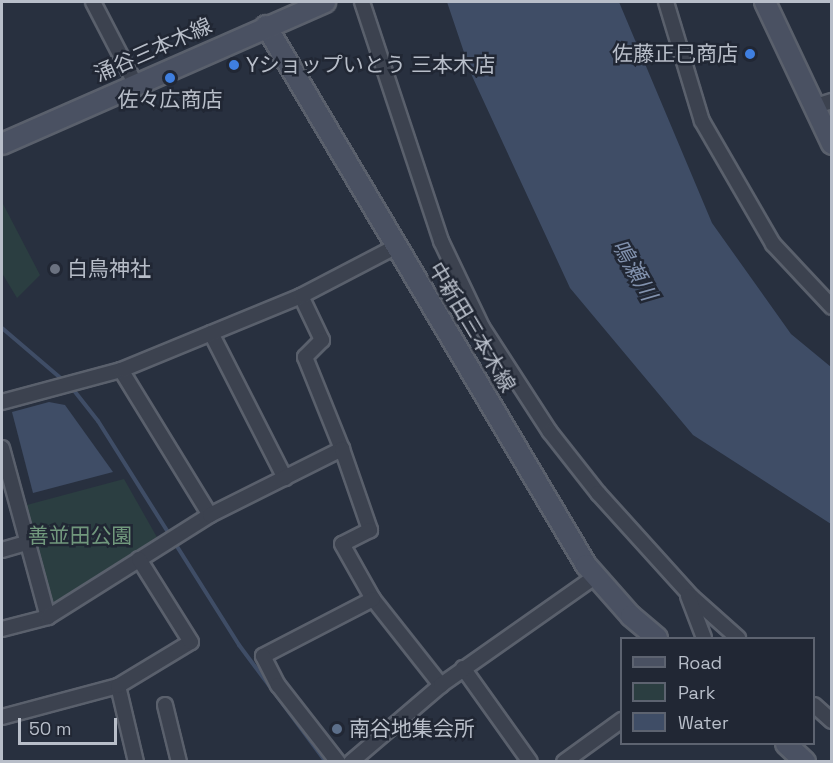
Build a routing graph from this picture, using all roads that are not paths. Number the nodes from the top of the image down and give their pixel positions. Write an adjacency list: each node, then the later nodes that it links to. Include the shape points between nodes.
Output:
1 (93, 2): 7 (street)
2 (325, 2): 6 (main road, 涌谷三本木線)
3 (362, 2): 26 (street, via 441,241 482,327 550,432)
4 (666, 2): 13 (street, via 702,121 773,244)
5 (765, 2): 8 (main road)
6 (266, 26): 7 (main road, 涌谷三本木線); 11 (main road, 中新田三本木線)
7 (136, 85): 9 (main road, 涌谷三本木線)
8 (822, 104): 10 (main road)
9 (2, 144)
10 (831, 144)
11 (395, 247): 12 (street); 25 (main road, 中新田三本木線)
12 (301, 296): 14 (street); 18 (street, via 322,340 305,357)
13 (831, 307)
14 (211, 333): 15 (street); 20 (street)
15 (121, 370): 16 (street); 21 (street)
16 (2, 402)
17 (2, 448): 19 (street)
18 (342, 449): 20 (street); 27 (street, via 370,530 342,544)
19 (5, 474): 22 (street)
20 (285, 478): 21 (street)
21 (210, 515): 24 (street)
22 (27, 543): 23 (street); 28 (street)
23 (2, 550)
24 (139, 559): 28 (street); 35 (street, via 190,642)
25 (596, 576): 30 (main road, 中新田三本木線); 33 (street)
26 (687, 592): 31 (street); 32 (street)
27 (373, 600): 34 (street); 44 (street, via 263,656 278,685)
28 (48, 617): 29 (street)
29 (2, 629)
30 (655, 637)
31 (703, 637)
32 (736, 637)
33 (463, 668): 34 (street); 46 (street)
34 (441, 685): 45 (street)
35 (118, 687): 38 (street); 42 (street)
36 (165, 705): 43 (street)
37 (815, 707): 40 (street)
38 (2, 717)
39 (620, 721): 47 (street)
40 (831, 721)
41 (787, 745): 48 (main road)
42 (136, 762)
43 (178, 762)
44 (338, 762)
45 (351, 762)
46 (530, 762)
47 (564, 762)
48 (806, 762)

